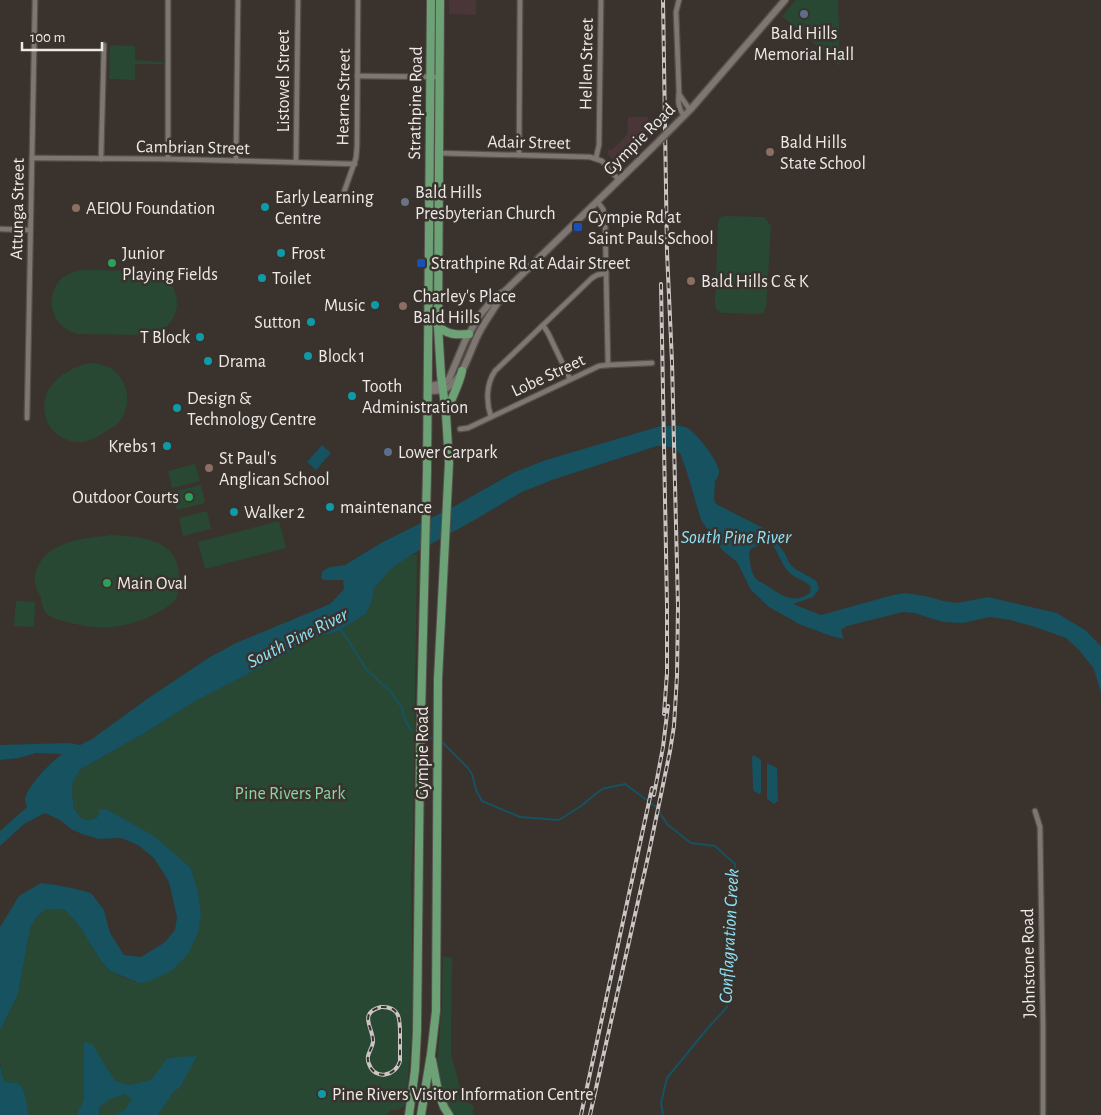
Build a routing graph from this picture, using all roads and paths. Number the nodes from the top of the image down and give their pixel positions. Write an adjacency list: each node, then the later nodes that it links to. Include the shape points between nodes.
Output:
1 (35, 0): 21 (street, Attunga Street)
2 (168, 0): 24 (street)
3 (238, 0): 25 (street)
4 (298, 0): 26 (street, Listowel Street)
5 (358, 0): 13 (street, Hearne Street)
6 (431, 0): 15 (highway, Strathpine Road)
7 (440, 0): 14 (highway, Strathpine Road)
8 (520, 0): 20 (street)
9 (601, 0): 22 (street, Hellen Street, via 599,146)
10 (679, 0): 16 (street, via 676,12)
11 (785, 0): 17 (main road, Gympie Road)
12 (104, 45): 23 (street)
13 (357, 76): 15 (street); 27 (street, Hearne Street, via 358,146)
14 (439, 77): 15 (street); 19 (highway, Strathpine Road)
15 (430, 78): 19 (highway, Strathpine Road)
16 (679, 92): 17 (street); 18 (street, via 679,108)
17 (690, 110): 18 (main road, Gympie Road)
18 (684, 116): 28 (main road, Gympie Road, bridge)
19 (434, 153): 20 (street, Adair Street); 36 (highway, Strathpine Road); 43 (highway, Strathpine Road)
20 (519, 155): 22 (street, Adair Street)
21 (32, 158): 23 (street, Cambrian Street); 32 (street, Attunga Street)
22 (596, 158): 28 (street, Adair Street)
23 (101, 159): 24 (street, Cambrian Street)
24 (168, 159): 25 (street, Cambrian Street)
25 (236, 161): 26 (street, Cambrian Street)
26 (296, 162): 27 (street, Cambrian Street)
27 (355, 164): 29 (street, Hearne Street)
28 (619, 180): 30 (main road, Gympie Road)
29 (344, 192)
30 (597, 201): 33 (street, via 604,215); 34 (main road, Gympie Road)
31 (0, 229): 32 (street)
32 (30, 230): 46 (street, Attunga Street)
33 (606, 273): 35 (street, via 592,278); 39 (street)
34 (506, 290): 37 (main road, Gympie Road, via 489,304); 40 (main road, Gympie Road, via 479,333)
35 (543, 325): 41 (street); 45 (street, via 493,374 488,394)
36 (438, 326): 37 (highway, via 449,334); 42 (highway, Strathpine Road)
37 (469, 334): 42 (main road, Gympie Road, via 452,374)
38 (652, 363): 39 (street, Lobe Street)
39 (608, 365): 41 (street, Lobe Street)
40 (462, 372): 42 (main road, Gympie Road, via 452,385); 44 (highway)
41 (570, 379): 45 (street, Lobe Street)
42 (442, 387): 43 (main road); 44 (highway, Gympie Road)
43 (428, 388): 50 (highway, Gympie Road, via 416,1046)
44 (446, 414): 49 (highway, Gympie Road, via 449,472 438,679 436,1004)
45 (491, 417): 47 (street, Lobe Street)
46 (26, 418)
47 (460, 429)
48 (1035, 811): 53 (street, Johnstone Road, via 1040,827)
49 (431, 1054): 51 (highway, Gympie Road); 52 (highway, via 438,1091)
50 (408, 1115)
51 (421, 1115)
52 (449, 1115)
53 (1043, 1115)

